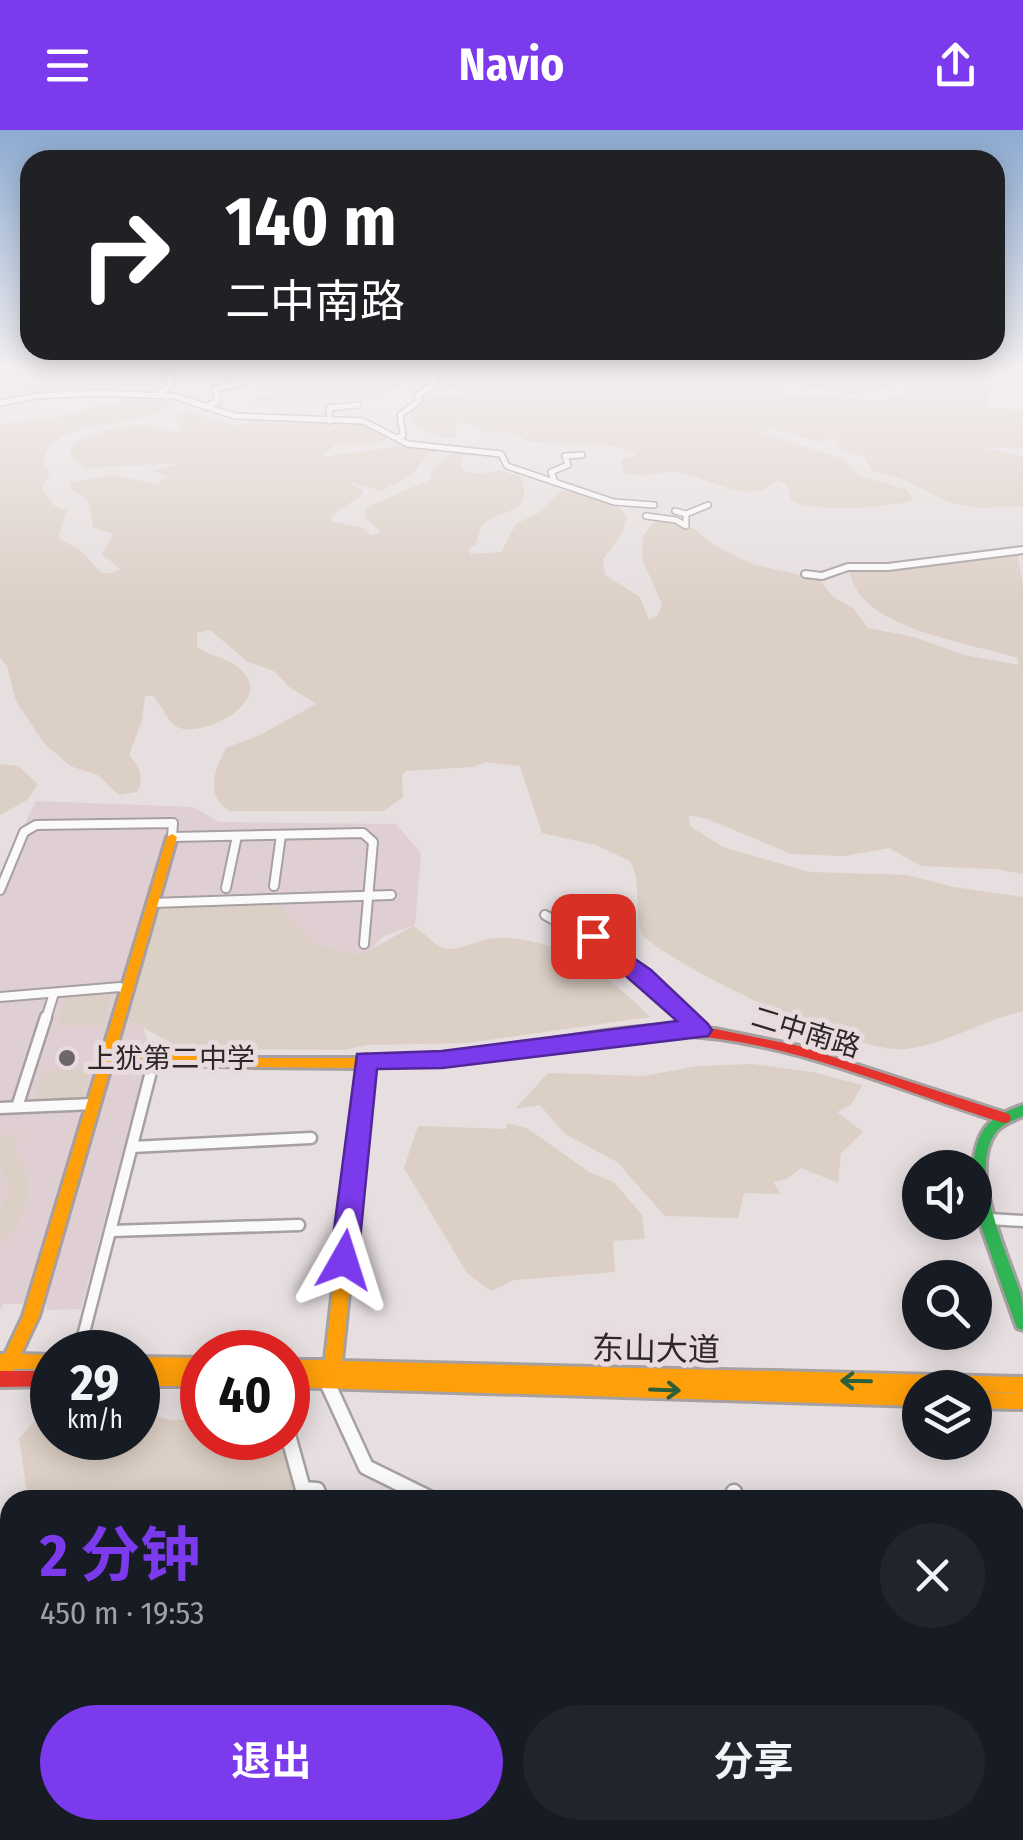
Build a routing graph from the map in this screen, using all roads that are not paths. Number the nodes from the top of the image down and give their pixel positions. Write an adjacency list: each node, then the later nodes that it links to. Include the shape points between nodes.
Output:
1 (453, 449): 3 (street, via 501,454 507,466)
2 (582, 454): 3 (street, via 565,456 568,465 552,472)
3 (555, 482): 4 (street, via 614,502)
4 (654, 505)
5 (708, 506): 7 (street)
6 (676, 511): 7 (street)
7 (686, 514): 8 (street, via 686,526)
8 (646, 516)
9 (1023, 550): 10 (street)
10 (805, 574)
11 (282, 835): 12 (street); 14 (street); 18 (street, via 364,832 373,842)
12 (236, 836): 13 (street); 15 (street)
13 (172, 837): 16 (street, via 172,822 36,825 24,832); 19 (street)
14 (274, 886)
15 (226, 888)
16 (0, 890)
17 (391, 895): 18 (street)
18 (368, 896): 19 (street); 21 (street)
19 (152, 903): 22 (street)
20 (545, 915): 25 (street, via 593,936)
21 (364, 944)
22 (127, 992): 23 (street, via 120,987); 26 (street)
23 (54, 993): 24 (street); 30 (street)
24 (0, 997)
25 (700, 1030): 28 (street, 二中南路, via 442,1060); 33 (street, 二中南路)
26 (109, 1058): 27 (street, 二中南路); 29 (street)
27 (154, 1060): 28 (street, 二中南路); 36 (street)
28 (366, 1060): 48 (street)
29 (94, 1104): 30 (street); 45 (street, via 31,1316)
30 (17, 1107): 31 (street)
31 (0, 1108)
32 (1023, 1110): 33 (street)
33 (1004, 1118): 34 (street); 37 (street, via 988,1132)
34 (1023, 1118)
35 (312, 1138): 36 (street)
36 (132, 1148): 42 (street)
37 (983, 1150)
38 (992, 1218): 39 (street)
39 (1023, 1221)
40 (992, 1224): 43 (street)
41 (299, 1225): 42 (street)
42 (110, 1231): 44 (street)
43 (1023, 1323)
44 (85, 1330)
45 (4, 1361): 46 (street); 51 (street)
46 (30, 1362)
47 (310, 1372): 48 (street, 东山大道)
48 (330, 1376): 49 (street, 东山大道); 52 (street, 东山大道, one-way to 48); 53 (street, 东山大道, one-way to 53); 58 (street, via 366,1468)
49 (310, 1377)
50 (30, 1378): 51 (street)
51 (0, 1379)
52 (1023, 1385)
53 (902, 1397)
54 (992, 1400): 55 (street)
55 (1023, 1401)
56 (295, 1460): 57 (street, via 303,1489)
57 (317, 1490)
58 (412, 1490)

